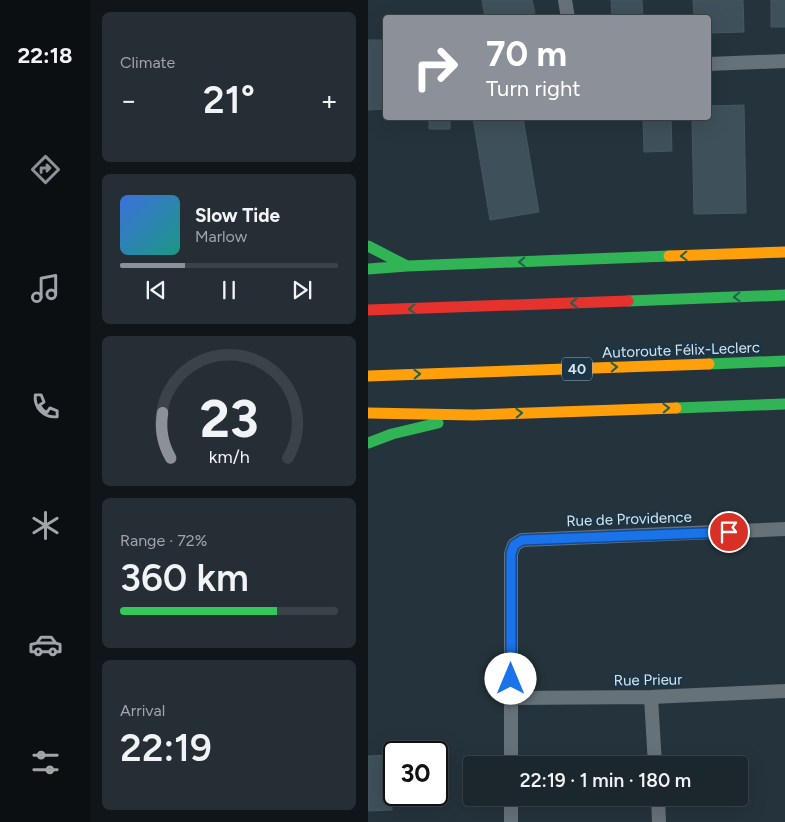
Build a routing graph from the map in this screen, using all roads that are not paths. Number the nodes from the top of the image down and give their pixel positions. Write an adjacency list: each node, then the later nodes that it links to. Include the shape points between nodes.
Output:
1 (565, 0): 2 (street)
2 (568, 15)
3 (786, 61): 4 (street)
4 (711, 64)
5 (368, 246): 7 (highway)
6 (786, 252): 7 (highway, one-way to 7)
7 (407, 266): 8 (highway)
8 (368, 269)
9 (786, 295): 10 (highway, one-way to 10)
10 (368, 310)
11 (786, 361): 12 (highway, Autoroute Félix-Leclerc / 40, one-way to 11)
12 (368, 376)
13 (786, 404): 15 (highway, one-way to 13)
14 (368, 413): 15 (highway)
15 (473, 415): 16 (highway)
16 (368, 442)
17 (786, 529): 20 (street, Rue de Providence, via 522,540 514,545 511,554)
18 (786, 692): 19 (street, Rue Prieur)
19 (651, 697): 20 (street, Rue Prieur); 22 (street)
20 (511, 698): 21 (street)
21 (511, 756)
22 (655, 756)
23 (511, 806): 25 (street)
24 (658, 806): 26 (street)
25 (512, 822)
26 (659, 822)

